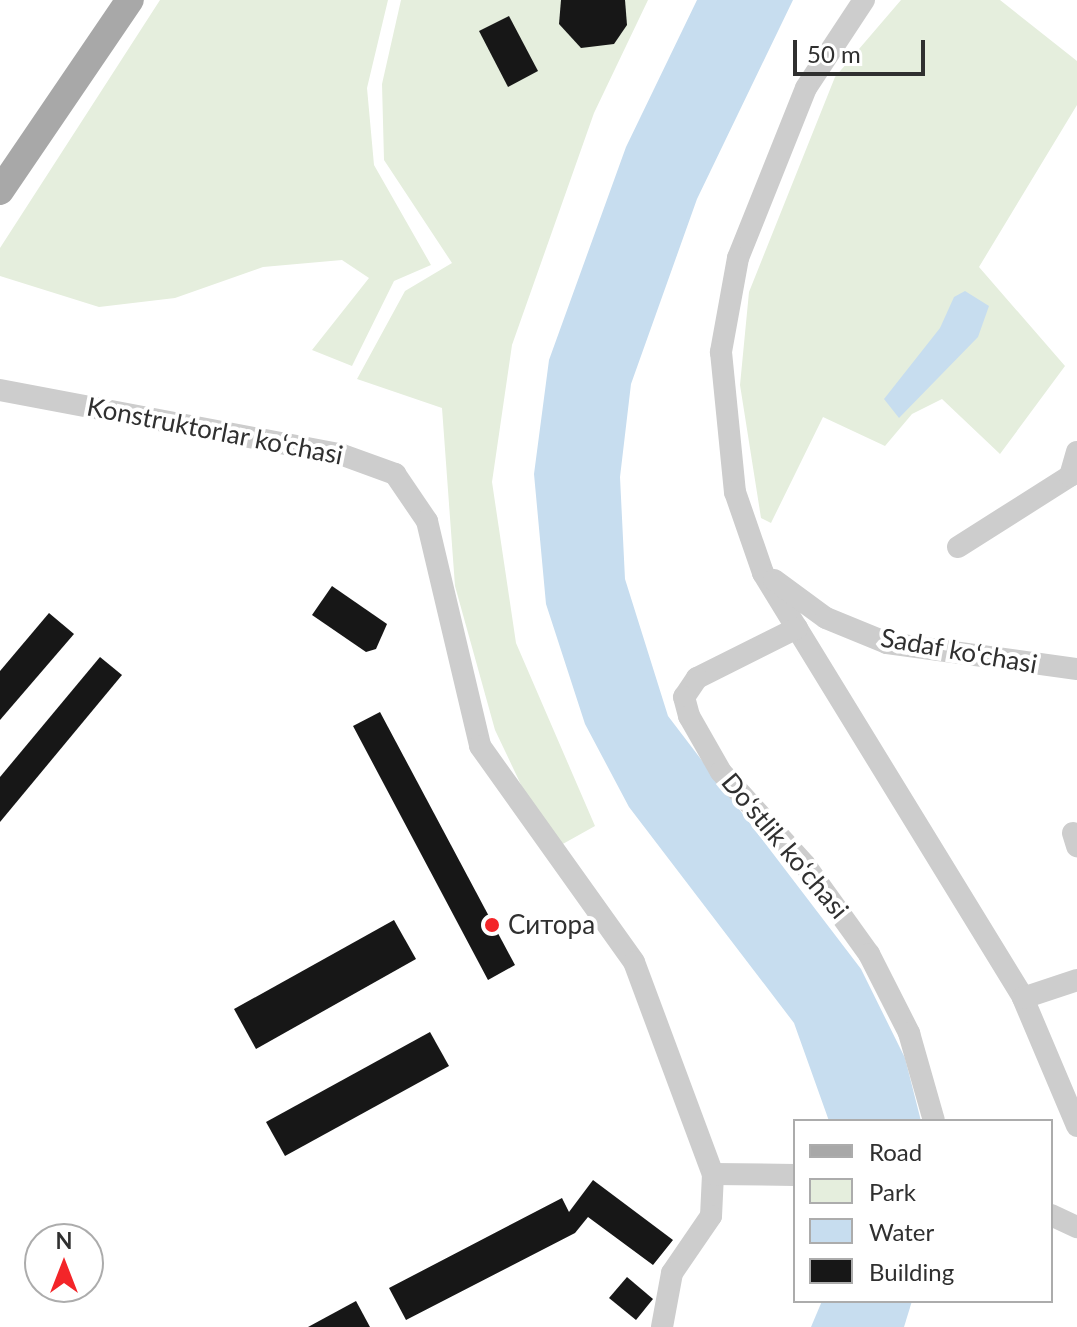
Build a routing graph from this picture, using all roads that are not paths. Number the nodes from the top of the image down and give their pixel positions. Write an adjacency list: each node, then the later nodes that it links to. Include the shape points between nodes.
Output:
1 (130, 0): 3 (main road)
2 (864, 0): 8 (street, via 806,88 753,216 725,318 727,442 735,492)
3 (0, 191)
4 (0, 390): 15 (street, Konstruktorlar ko‘chasi, via 325,450 395,474 427,521 480,746 634,962)
5 (1077, 452): 6 (street)
6 (1073, 482): 7 (street)
7 (958, 547)
8 (763, 573): 9 (street); 10 (street, Sadaf ko‘chasi, via 826,618 887,643)
9 (797, 628): 12 (street); 13 (street, Do‘stlik ko‘chasi, via 697,678 684,697 689,716 721,772 805,865 869,954 909,1033)
10 (1077, 669)
11 (1077, 980): 12 (street)
12 (1023, 998): 14 (street)
13 (933, 1119)
14 (1077, 1126)
15 (713, 1174): 16 (street); 19 (street, Konstruktorlar ko‘chasi, via 711,1216 672,1273)
16 (793, 1175)
17 (1053, 1216): 18 (street)
18 (1077, 1227)
19 (662, 1327)

